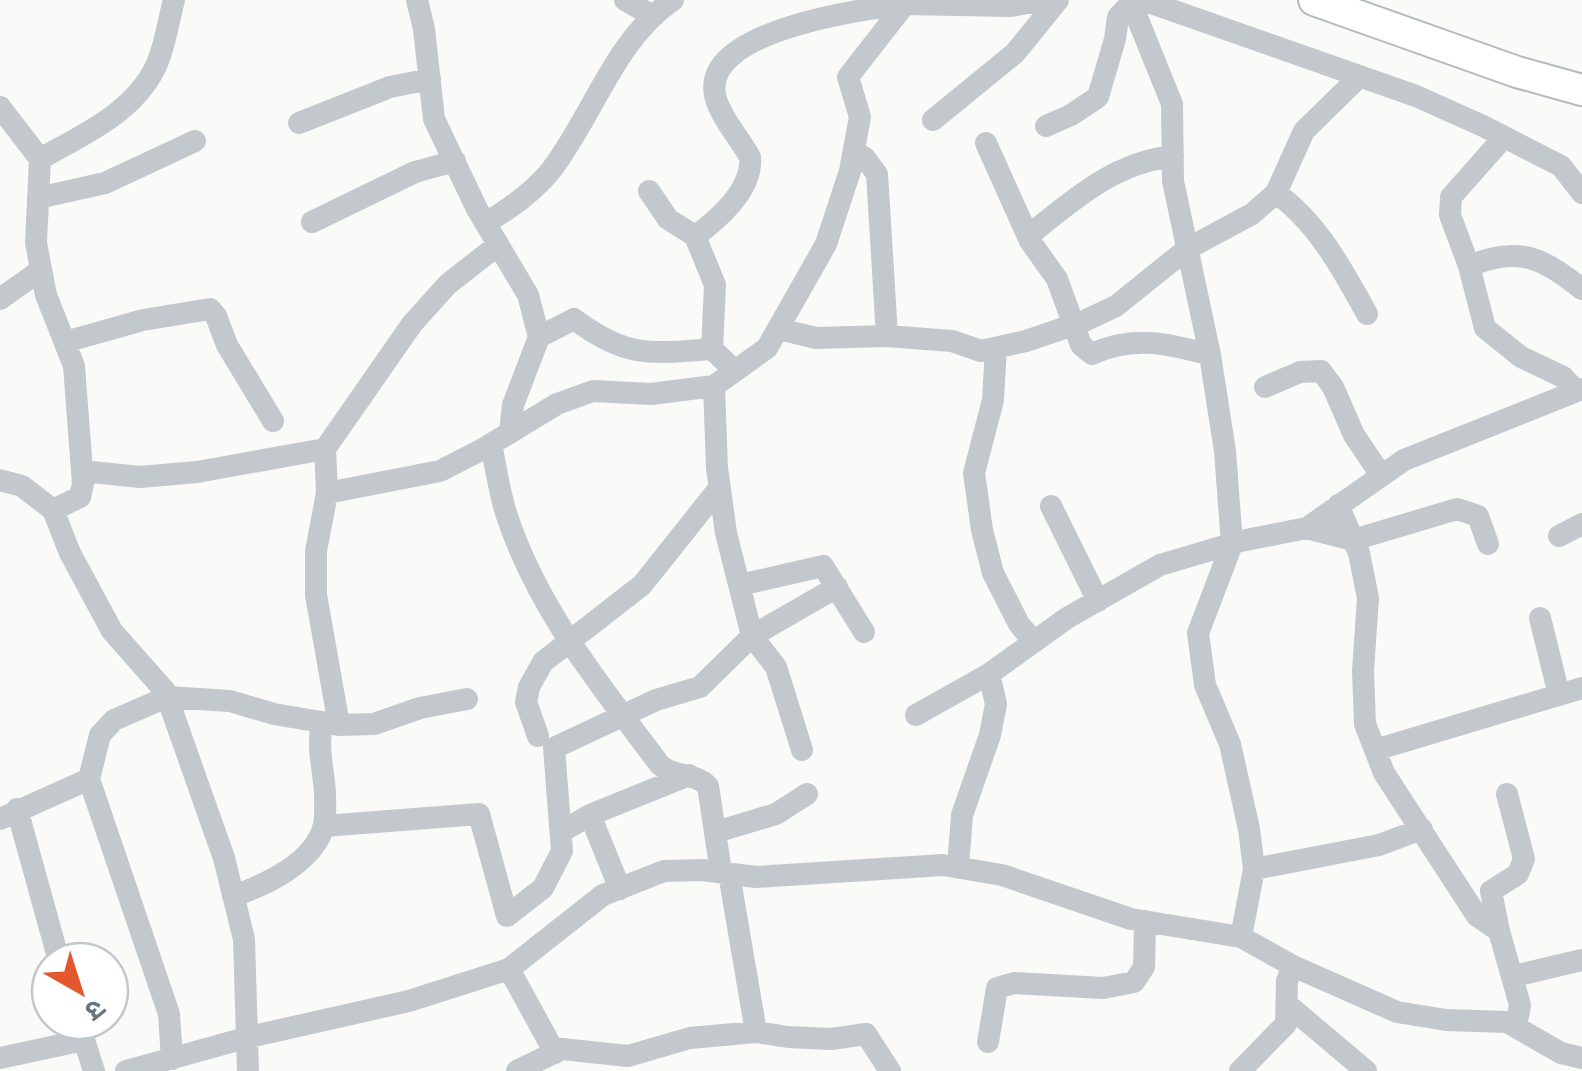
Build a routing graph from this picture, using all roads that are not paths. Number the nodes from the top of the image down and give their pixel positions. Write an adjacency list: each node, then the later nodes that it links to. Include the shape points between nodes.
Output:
1 (174, 0): 24 (street, via 157,65 138,96)
2 (417, 0): 13 (street)
3 (625, 0): 11 (street)
4 (674, 0): 11 (street)
5 (1044, 0): 9 (street, via 1011,6)
6 (1058, 0): 16 (street, via 1015,54)
7 (1314, 0): 14 (main road)
8 (1134, 1): 12 (street); 18 (street, via 1118,17 1098,97); 23 (street, via 1172,104)
9 (916, 2): 10 (street); 22 (street, via 848,77 860,117)
10 (804, 10): 32 (street, via 720,70 716,98 751,166 719,219)
11 (650, 15): 31 (street, via 550,171)
12 (1359, 77): 19 (street); 27 (street, via 1304,131)
13 (430, 80): 17 (street, via 390,87); 25 (street, via 434,119)
14 (1582, 90)
15 (0, 107): 24 (street)
16 (933, 120)
17 (300, 123)
18 (1046, 126)
19 (1504, 137): 28 (street, via 1561,166); 36 (street, via 1449,202)
20 (196, 140): 29 (street, via 105,183)
21 (986, 144): 33 (street)
22 (854, 152): 42 (street, via 826,244); 43 (street, via 877,174)
23 (1172, 156): 33 (street, via 1101,179); 35 (street)
24 (40, 159): 29 (street)
25 (455, 161): 30 (street, via 415,172); 31 (street)
26 (649, 190): 32 (street, via 668,219)
27 (1276, 193): 35 (street); 40 (street, via 1340,265)
28 (1582, 193)
29 (38, 198): 37 (street)
30 (312, 222)
31 (486, 223): 34 (street)
32 (695, 236): 47 (street, via 714,285)
33 (1028, 236): 41 (street)
34 (498, 245): 44 (street, via 528,295); 55 (street, via 448,284 412,324)
35 (1188, 249): 41 (street, via 1116,306); 48 (street)
36 (1469, 266): 38 (street, via 1525,254); 52 (street, via 1484,328)
37 (41, 270): 39 (street); 45 (street)
38 (1582, 289)
39 (0, 300)
40 (1366, 314)
41 (1074, 325): 46 (street); 48 (street, via 1081,346 1092,354 1140,340)
42 (779, 328): 43 (street, via 816,338); 49 (street, via 767,348)
43 (887, 336): 46 (street, via 952,341 980,352)
44 (538, 337): 47 (street, via 574,319 625,350); 54 (street)
45 (65, 342): 53 (street, via 210,310); 56 (street, via 74,366)
46 (996, 348): 76 (street, via 993,400 974,473 993,573)
47 (712, 349): 49 (street)
48 (1210, 355): 68 (street)
49 (735, 371): 50 (street)
50 (714, 386): 54 (street, via 651,394 593,391); 59 (street)
51 (1265, 387): 57 (street, via 1300,372 1321,372)
52 (1579, 390): 57 (street, via 1404,460)
53 (273, 421)
54 (500, 439): 60 (street, via 440,470); 77 (street, via 505,511)
55 (324, 449): 56 (street, via 140,477); 60 (street)
56 (82, 471): 63 (street, via 80,496)
57 (1381, 476): 61 (street)
58 (0, 480): 63 (street, via 22,486)
59 (720, 488): 70 (street); 77 (street, via 642,585)
60 (327, 493): 85 (street, via 316,595)
61 (1338, 505): 65 (street); 67 (street)
62 (1051, 506): 72 (street)
63 (52, 510): 81 (street, via 112,631)
64 (1582, 524): 66 (street)
65 (1307, 528): 67 (street); 68 (street)
66 (1559, 536)
67 (1353, 540): 69 (street, via 1457,508 1478,516); 88 (street, via 1368,598 1365,724)
68 (1232, 544): 72 (street, via 1160,565); 100 (street, via 1198,633 1205,685 1230,744)
69 (1488, 544)
70 (740, 584): 71 (street, via 823,566); 75 (street)
71 (836, 588): 74 (street); 75 (street)
72 (1098, 601): 76 (street)
73 (1540, 618): 80 (street)
74 (864, 632)
75 (752, 636): 83 (street, via 700,687); 87 (street, via 776,667)
76 (1034, 642): 78 (street)
77 (569, 643): 83 (street); 86 (street, via 544,662 529,687 526,702)
78 (988, 674): 84 (street); 99 (street, via 996,704 962,814)
79 (1582, 688): 80 (street)
80 (1559, 695): 88 (street)
81 (167, 697): 85 (street, via 230,701); 90 (street, via 114,720 100,735); 103 (street)
82 (467, 699): 85 (street, via 374,724)
83 (623, 715): 89 (street, via 667,772); 97 (street, via 554,748)
84 (916, 715)
85 (330, 723): 95 (street, via 317,745)
86 (538, 736)
87 (802, 750)
88 (1375, 750): 96 (street)
89 (690, 775): 94 (street); 98 (street, via 708,786)
90 (90, 779): 93 (street); 121 (street, via 169,1014)
91 (807, 794): 98 (street, via 776,814)
92 (1507, 794): 105 (street, via 1524,859 1518,874 1491,891)
93 (8, 814): 107 (street)
94 (590, 815): 97 (street); 102 (street)
95 (324, 826): 97 (street, via 479,814 507,916 543,888 562,851); 103 (street, via 282,874)
96 (1422, 829): 100 (street); 105 (street, via 1477,916)
97 (561, 832)
98 (716, 832): 101 (street)
99 (958, 867): 101 (street); 104 (street)
100 (1254, 869): 106 (street)
101 (725, 873): 102 (street, via 664,872); 114 (street)
102 (620, 889): 110 (street, via 603,895)
103 (233, 896): 115 (street, via 244,939)
104 (1145, 921): 106 (street); 118 (street, via 1144,967 1134,982 997,988)
105 (1499, 930): 111 (street)
106 (1241, 936): 109 (street)
107 (52, 941)
108 (1582, 960): 111 (street)
109 (1293, 966): 112 (street); 113 (street, via 1397,1012)
110 (509, 969): 115 (street, via 408,1001); 119 (street)
111 (1514, 976): 113 (street)
112 (1288, 1006): 129 (street, via 1278,1036); 130 (street)
113 (1516, 1026): 122 (street)
114 (756, 1032): 123 (street, via 690,1038); 128 (street, via 866,1034)
115 (249, 1038): 121 (street); 126 (street)
116 (49, 1041): 120 (street)
117 (84, 1041): 124 (street)
118 (988, 1042)
119 (554, 1053): 123 (street); 127 (street)
120 (0, 1058)
121 (172, 1058): 125 (street)
122 (1582, 1058)
123 (628, 1064)
124 (94, 1071)
125 (126, 1071)
126 (248, 1071)
127 (517, 1071)
128 (890, 1071)
129 (1240, 1071)
130 (1365, 1071)

